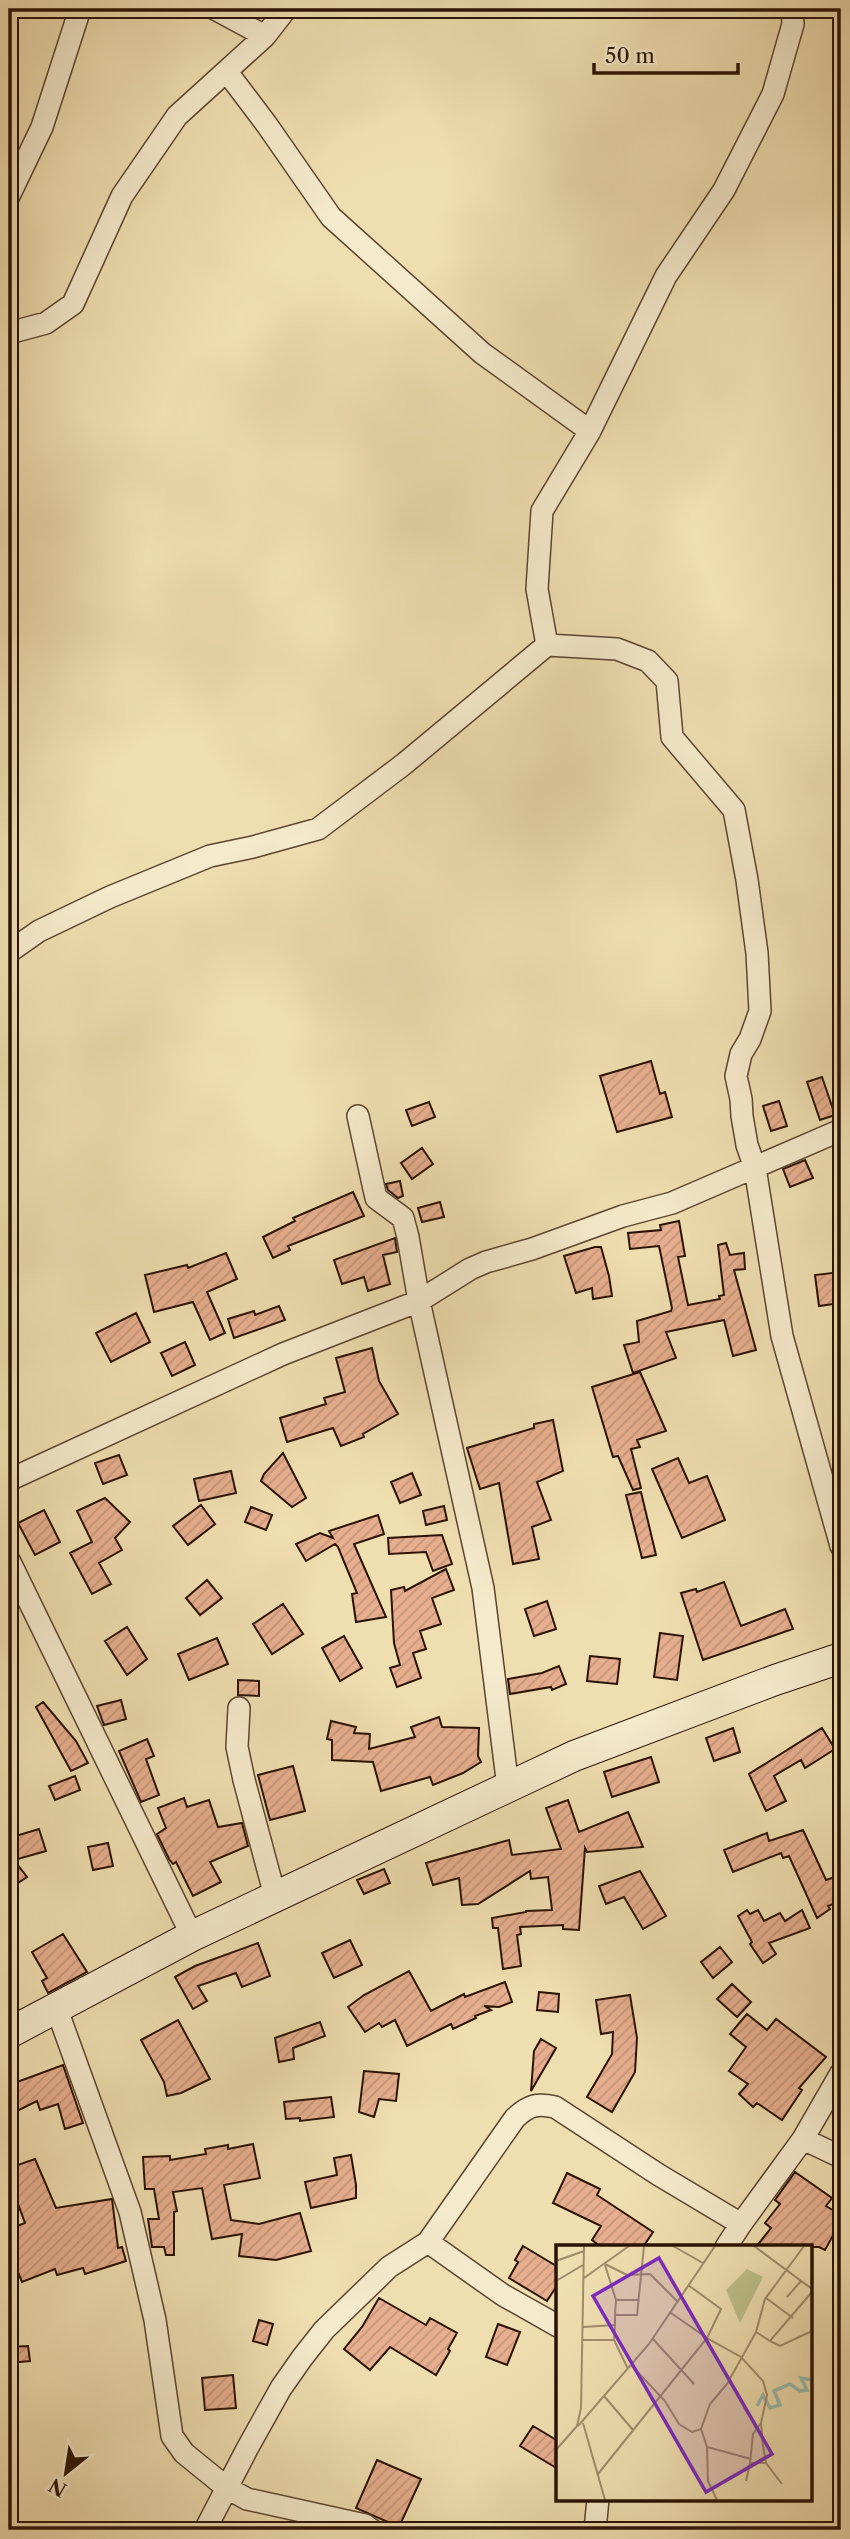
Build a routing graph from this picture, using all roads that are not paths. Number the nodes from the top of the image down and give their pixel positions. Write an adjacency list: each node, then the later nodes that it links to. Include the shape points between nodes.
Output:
1 (80, 9): 7 (street, via 42,127)
2 (215, 9): 5 (street)
3 (286, 9): 5 (street)
4 (792, 9): 9 (street, via 793,24 773,94 724,190 666,276)
5 (265, 36): 6 (street)
6 (227, 72): 8 (street, via 177,116 122,196 73,304 46,323); 9 (street, via 331,217 482,354)
7 (9, 197)
8 (9, 333)
9 (590, 431): 10 (street, via 542,512 537,589)
10 (547, 645): 11 (street, via 318,829 210,856 110,897 39,931); 14 (street, via 617,649 648,661 667,681 672,737 734,810 757,953 760,1011 736,1076)
11 (9, 952)
12 (358, 1116): 15 (street, via 376,1198 403,1218)
13 (841, 1130): 14 (street)
14 (755, 1168): 15 (street, via 673,1203 486,1262); 17 (street, via 782,1336)
15 (419, 1301): 16 (street, via 283,1354); 21 (street, via 483,1588)
16 (9, 1480)
17 (841, 1546)
18 (9, 1560): 23 (street)
19 (841, 1658): 21 (street, via 574,1756)
20 (239, 1708): 22 (street, via 237,1747 243,1780)
21 (508, 1787): 22 (street)
22 (275, 1896): 23 (street)
23 (192, 1936): 24 (street)
24 (56, 2007): 25 (street); 33 (street, via 130,2212 155,2320 172,2436 184,2453)
25 (9, 2033)
26 (841, 2073): 27 (street)
27 (803, 2138): 28 (street); 29 (street)
28 (841, 2157)
29 (741, 2224): 30 (street, via 555,2107 538,2104 527,2106 515,2118); 31 (street)
30 (428, 2242): 32 (street, via 503,2295); 33 (street, via 389,2267 324,2330 282,2388)
31 (727, 2245)
32 (556, 2325)
33 (227, 2488): 35 (street); 36 (street, via 247,2499)
34 (598, 2500): 37 (street)
35 (205, 2530)
36 (372, 2530)
37 (595, 2530)

